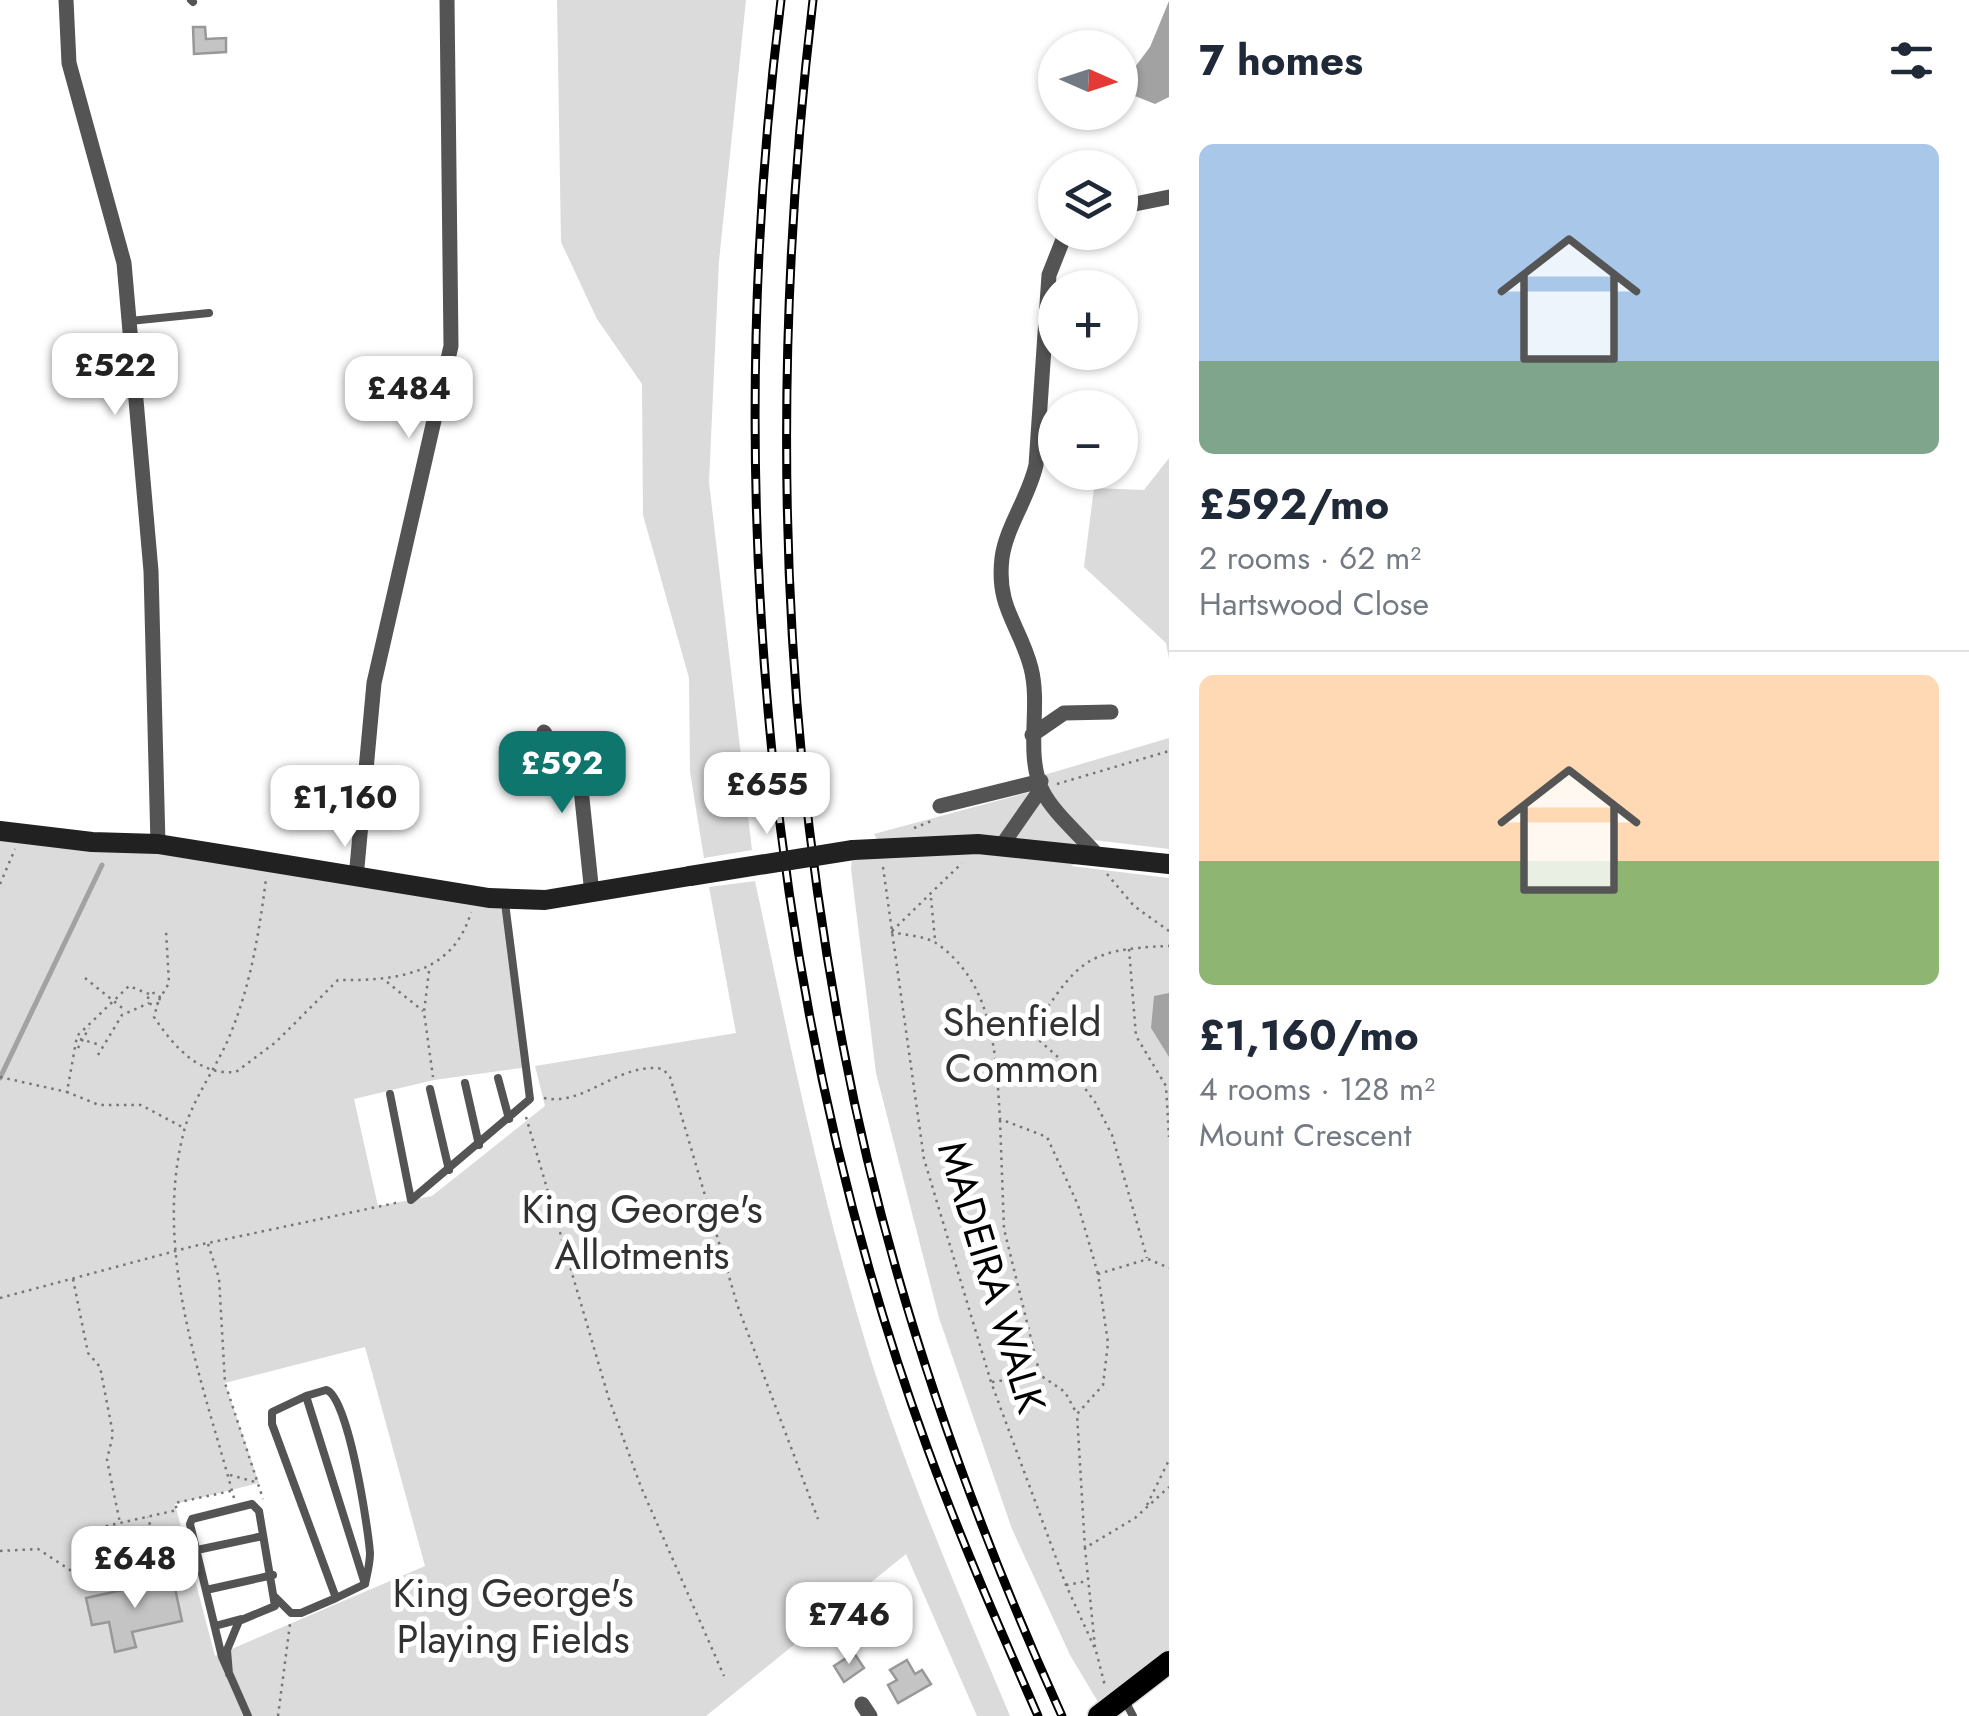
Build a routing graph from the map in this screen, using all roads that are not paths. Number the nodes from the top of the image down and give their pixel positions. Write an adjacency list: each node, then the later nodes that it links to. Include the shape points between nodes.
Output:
1 (66, 0): 7 (street, via 69,63 114,214)
2 (448, 0): 18 (street, via 451,346 374,683)
3 (1169, 197): 4 (street)
4 (1138, 203)
5 (1056, 250): 10 (street, via 1036,465 1003,552 1000,580 1002,603 1031,668)
6 (210, 313): 7 (lane)
7 (130, 321): 14 (street, via 152,606)
8 (1111, 712): 10 (street, via 1064,713)
9 (544, 732): 19 (street, via 581,789)
10 (1032, 735): 11 (street)
11 (1041, 785): 12 (street); 15 (street); 16 (street)
12 (940, 806)
13 (8, 838): 14 (street)
14 (158, 844): 18 (street)
15 (1002, 845): 16 (street); 19 (street, bridge, via 853,850)
16 (1097, 855): 17 (street)
17 (1169, 864)
18 (356, 878): 20 (street)
19 (592, 894): 20 (street)
20 (504, 898): 25 (lane, via 530,1080 526,1105)
21 (498, 1078): 25 (lane)
22 (432, 1084): 27 (lane)
23 (466, 1084): 26 (lane)
24 (390, 1094): 27 (lane, via 411,1200)
25 (509, 1120): 26 (lane)
26 (478, 1145): 27 (lane)
27 (448, 1170)
28 (306, 1396): 32 (lane); 32 (lane, via 326,1390 337,1399 365,1510); 35 (lane, via 277,1406 272,1424)
29 (264, 1536): 30 (lane); 30 (lane, via 252,1504 192,1518); 31 (lane)
30 (197, 1550): 33 (lane)
31 (273, 1575): 33 (lane); 34 (lane)
32 (365, 1584): 35 (lane)
33 (206, 1590): 37 (lane)
34 (275, 1597): 35 (lane, via 301,1613); 36 (lane, via 270,1611)
35 (336, 1598)
36 (241, 1619): 37 (lane); 39 (lane, via 226,1650)
37 (215, 1626): 39 (lane)
38 (1169, 1662): 40 (main road)
39 (229, 1674): 41 (lane)
40 (1117, 1709)
41 (248, 1716)

